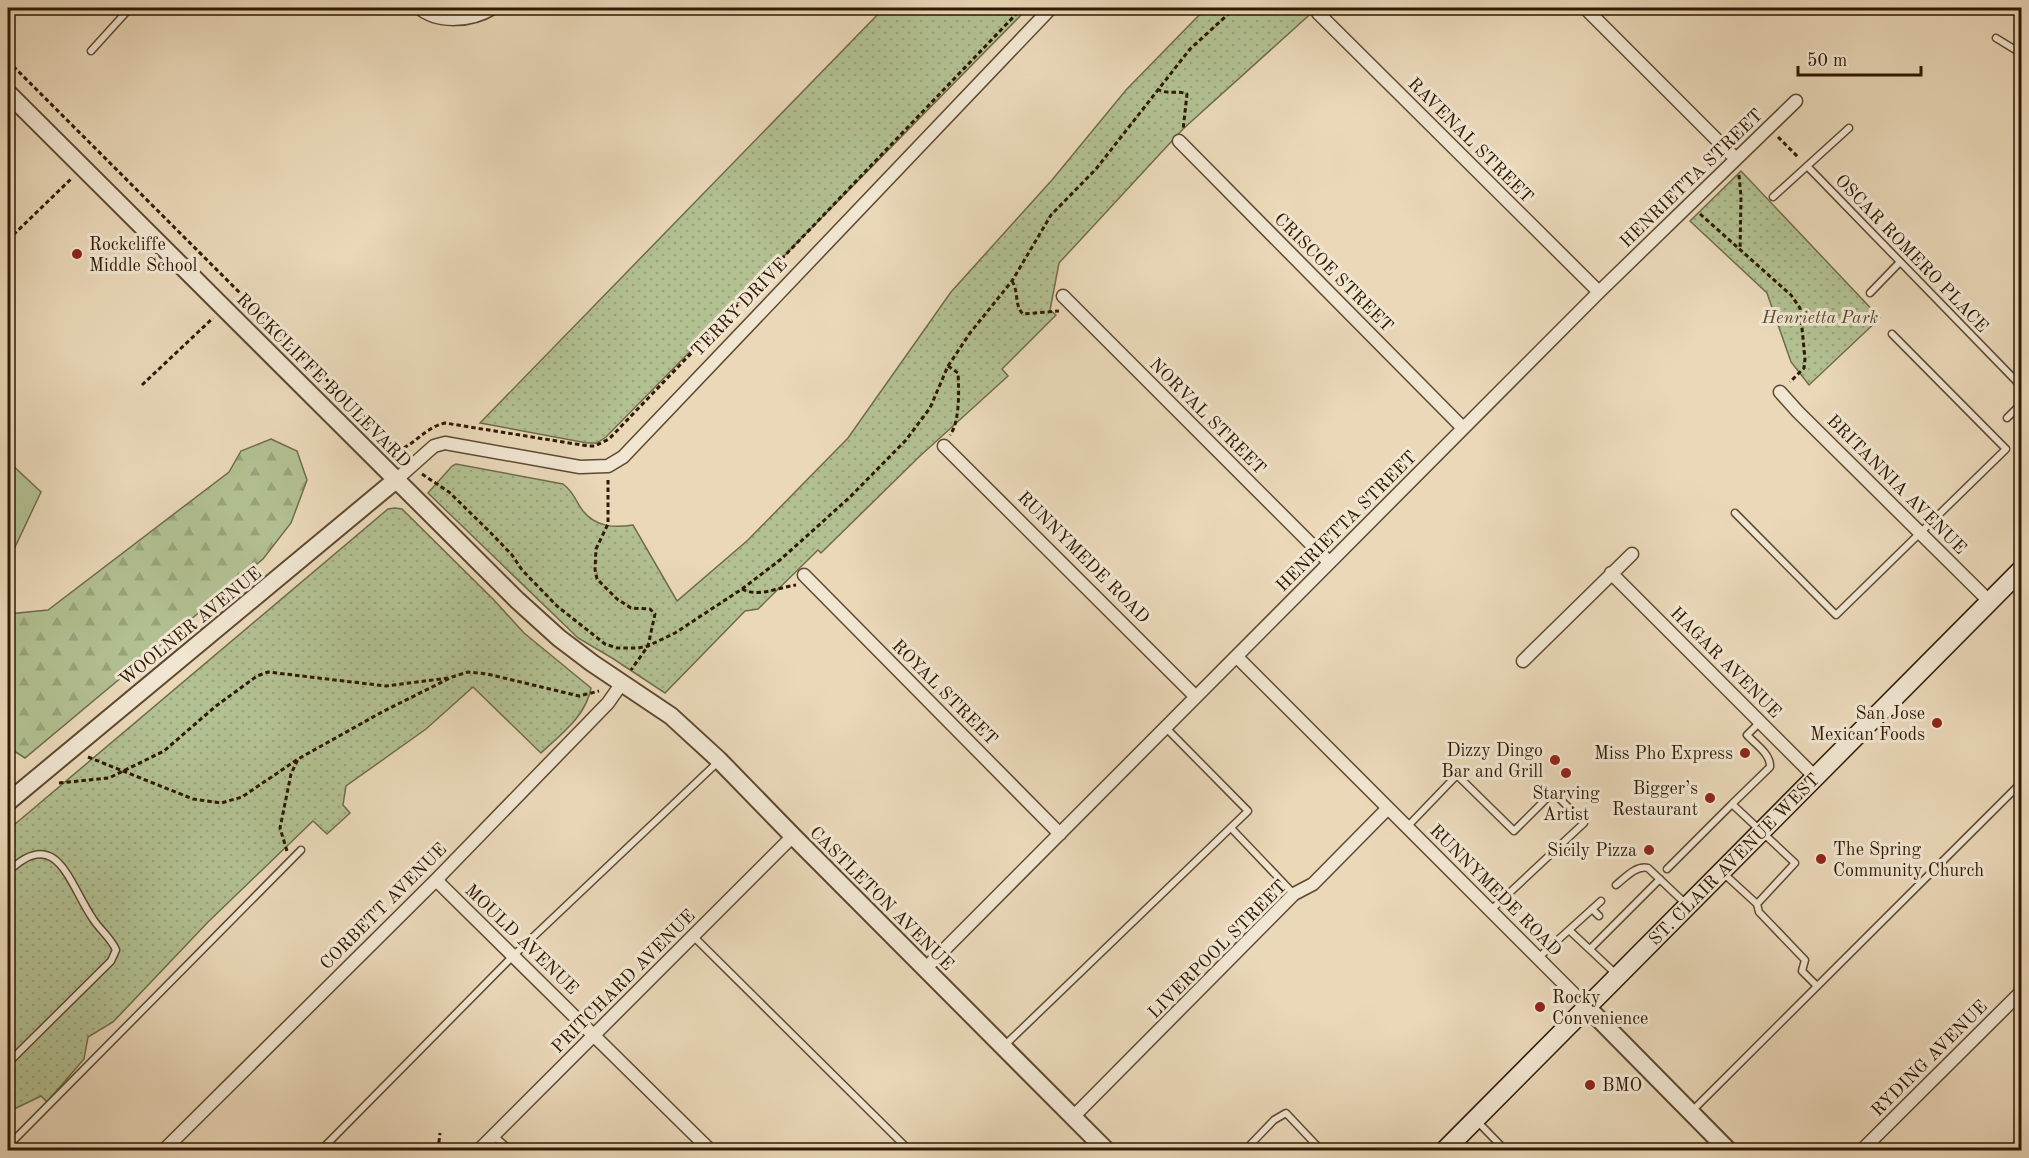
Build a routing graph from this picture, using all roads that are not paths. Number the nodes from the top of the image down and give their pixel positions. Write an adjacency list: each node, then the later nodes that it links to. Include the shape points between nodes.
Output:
1 (130, 8): 8 (lane)
2 (419, 8): 3 (street, via 425,13 464,20)
3 (493, 8)
4 (1051, 8): 28 (street, TERRY DRIVE, via 623,457 608,465 580,467 445,443 434,446)
5 (1585, 8): 14 (street)
6 (1318, 13): 18 (street, RAVENAL STREET)
7 (1996, 38): 9 (lane)
8 (91, 51)
9 (2022, 54)
10 (8, 93): 28 (street, ROCKCLIFFE BOULEVARD)
11 (1796, 101): 14 (street, HENRIETTA STREET)
12 (1849, 128): 15 (lane)
13 (1179, 138): 26 (street, CRISCOE STREET)
14 (1737, 165): 18 (street, HENRIETTA STREET, via 1689,205)
15 (1807, 166): 16 (lane); 17 (lane, OSCAR ROMERO PLACE)
16 (1773, 197)
17 (1900, 262): 19 (lane); 22 (lane, OSCAR ROMERO PLACE)
18 (1599, 292): 26 (street, HENRIETTA STREET)
19 (1870, 293)
20 (1063, 296): 32 (street, NORVAL STREET)
21 (1892, 334): 30 (lane, via 2006,449)
22 (2022, 387)
23 (1780, 392): 30 (street, BRITANNIA AVENUE)
24 (2022, 403): 25 (lane)
25 (2007, 418)
26 (1463, 428): 32 (street, HENRIETTA STREET)
27 (944, 443): 40 (street, RUNNYMEDE ROAD)
28 (397, 479): 39 (street, ROCKCLIFFE BOULEVARD, via 559,638); 46 (street, WOOLNER AVENUE)
29 (1735, 513): 30 (lane, via 1836,615)
30 (1921, 533): 36 (street, BRITANNIA AVENUE)
31 (1632, 554): 34 (street)
32 (1329, 562): 37 (street, HENRIETTA STREET)
33 (2022, 569): 36 (main road, ST. CLAIR AVENUE WEST)
34 (1611, 573): 38 (street); 41 (street, HAGAR AVENUE)
35 (802, 579): 52 (street, ROYAL STREET)
36 (1989, 601): 44 (main road, ST. CLAIR AVENUE WEST)
37 (1237, 657): 40 (street, HENRIETTA STREET); 48 (street, RUNNYMEDE ROAD)
38 (1523, 661)
39 (622, 683): 43 (street, CASTLETON AVENUE, via 671,716); 60 (street, CORBETT AVENUE, via 608,703)
40 (1196, 697): 42 (street, HENRIETTA STREET)
41 (1760, 722): 44 (street, HAGAR AVENUE); 47 (lane, via 1747,735 1768,757 1770,767)
42 (1166, 727): 49 (lane, via 1248,811); 52 (street, HENRIETTA STREET)
43 (719, 760): 53 (street, CASTLETON AVENUE); 73 (lane)
44 (1815, 777): 51 (main road, ST. CLAIR AVENUE WEST)
45 (2022, 782): 77 (lane)
46 (8, 802)
47 (1732, 804): 51 (lane); 55 (lane)
48 (1388, 809): 50 (street, RUNNYMEDE ROAD); 63 (street, LIVERPOOL STREET, via 1313,884)
49 (1231, 828): 63 (lane); 81 (lane)
50 (1406, 828): 68 (street, RUNNYMEDE ROAD); 68 (lane, via 1457,776 1514,831 1552,792 1584,823)
51 (1761, 831): 56 (main road, ST. CLAIR AVENUE WEST); 65 (lane, via 1795,863)
52 (1060, 834): 75 (street, HENRIETTA STREET)
53 (793, 836): 71 (street, PRITCHARD AVENUE); 75 (street, CASTLETON AVENUE)
54 (301, 850): 87 (lane)
55 (1667, 869)
56 (1721, 871): 65 (lane); 66 (main road, ST. CLAIR AVENUE WEST)
57 (8, 872): 82 (lane, via 30,855 48,854 68,874 116,950 111,961)
58 (1626, 877): 59 (lane, via 1642,867); 61 (lane); 62 (lane)
59 (1660, 879): 66 (lane); 72 (lane)
60 (436, 880): 73 (street, MOULD AVENUE); 88 (street, CORBETT AVENUE)
61 (1633, 882)
62 (1616, 885)
63 (1294, 894): 84 (street, LIVERPOOL STREET)
64 (1601, 901): 67 (lane)
65 (1757, 904): 77 (lane, via 1758,912 1805,960 1802,971)
66 (1688, 905): 76 (main road, ST. CLAIR AVENUE WEST)
67 (1592, 909): 69 (lane); 70 (lane)
68 (1490, 911): 74 (street, RUNNYMEDE ROAD)
69 (1599, 916)
70 (1569, 930): 72 (lane); 74 (lane)
71 (693, 936): 80 (street, PRITCHARD AVENUE); 93 (lane)
72 (1590, 949): 76 (lane)
73 (513, 956): 80 (street, MOULD AVENUE); 89 (lane)
74 (1538, 958): 79 (street, RUNNYMEDE ROAD)
75 (925, 969): 81 (street, CASTLETON AVENUE)
76 (1618, 976): 79 (main road, ST. CLAIR AVENUE WEST)
77 (1818, 986): 83 (lane)
78 (2022, 991): 100 (street, RYDING AVENUE)
79 (1587, 1007): 83 (street, RUNNYMEDE ROAD); 85 (main road, ST. CLAIR AVENUE WEST)
80 (595, 1035): 86 (street, PRITCHARD AVENUE); 92 (street, MOULD AVENUE)
81 (1003, 1046): 84 (street, CASTLETON AVENUE)
82 (8, 1063)
83 (1690, 1113): 99 (street, RUNNYMEDE ROAD)
84 (1073, 1117): 94 (street, CASTLETON AVENUE)
85 (1476, 1120): 97 (main road, ST. CLAIR AVENUE WEST); 98 (lane)
86 (495, 1136): 90 (street, PRITCHARD AVENUE); 91 (lane)
87 (8, 1146)
88 (164, 1150)
89 (321, 1150)
90 (480, 1150)
91 (510, 1150)
92 (710, 1150)
93 (909, 1150)
94 (1106, 1150)
95 (1252, 1150): 96 (lane, via 1248,1146 1286,1113)
96 (1321, 1150)
97 (1445, 1150)
98 (1505, 1150)
99 (1728, 1150)
100 (1862, 1150)

